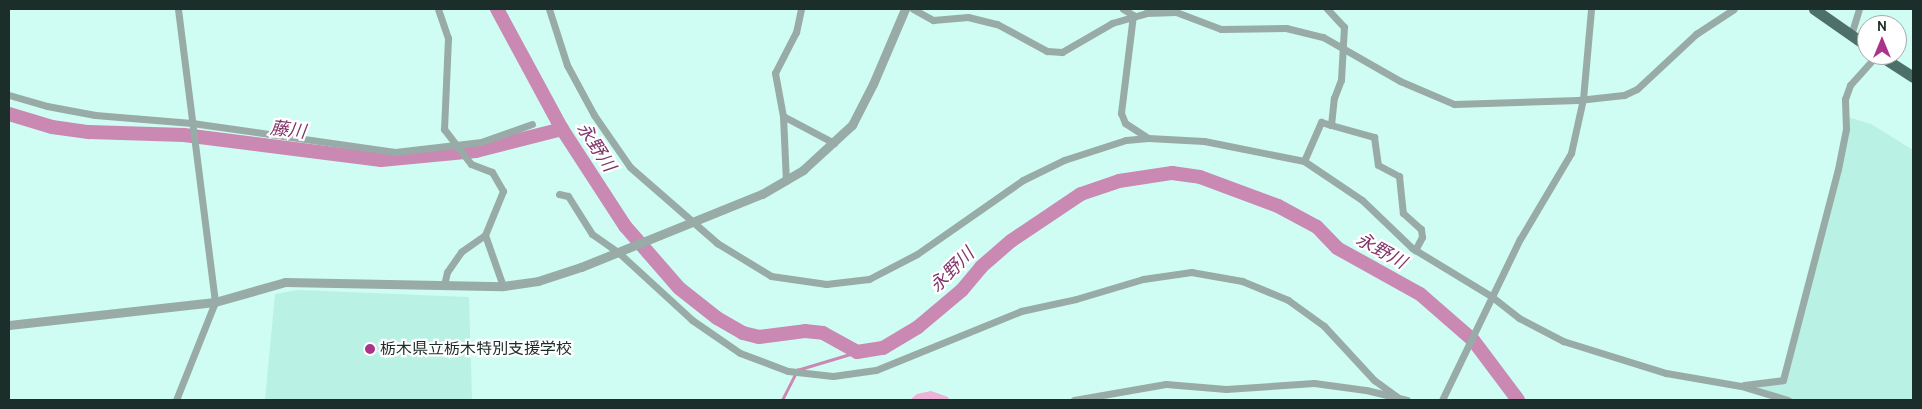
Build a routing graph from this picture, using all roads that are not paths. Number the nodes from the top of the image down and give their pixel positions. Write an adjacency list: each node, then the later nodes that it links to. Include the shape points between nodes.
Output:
1 (178, 9): 24 (street)
2 (438, 9): 29 (street, via 448,38 444,129)
3 (549, 9): 33 (street, via 567,65 620,154)
4 (801, 9): 23 (street, via 796,32 775,72)
5 (905, 9): 28 (street, via 874,84 852,125)
6 (914, 9): 14 (street, via 933,20 968,17 997,24 1031,45 1062,52)
7 (1123, 9): 14 (street)
8 (1327, 9): 17 (street, via 1344,27)
9 (1591, 9): 22 (street)
10 (1734, 9): 22 (street, via 1696,34 1636,89 1624,94)
11 (1814, 9): 15 (main road)
12 (1859, 9): 15 (street)
13 (1148, 11): 14 (street); 17 (street, via 1176,12 1221,29 1286,28 1323,37)
14 (1133, 14): 27 (street, via 1121,113 1124,123)
15 (1852, 35): 16 (main road)
16 (1857, 39)
17 (1342, 49): 22 (street, via 1400,81 1454,104); 26 (street, via 1341,80 1334,98)
18 (1869, 65): 42 (street, via 1850,85 1845,99 1846,129 1838,169 1783,380)
19 (1894, 65): 20 (main road)
20 (1913, 77)
21 (9, 95): 24 (street, via 95,115)
22 (1583, 99): 39 (street, via 1571,153)
23 (783, 116): 28 (street); 31 (street)
24 (192, 123): 29 (street, via 358,149 425,151); 40 (street)
25 (532, 124): 29 (street, via 501,138)
26 (1331, 125): 30 (street, via 1322,122); 35 (street, via 1374,137 1378,165 1399,176 1403,213 1421,228 1422,237)
27 (1148, 138): 30 (street, via 1204,141); 33 (street, via 1093,148 1023,180 917,254 869,279 851,283 806,283 771,276 737,258)
28 (834, 143): 31 (street)
29 (455, 146): 34 (street, via 471,164 492,172 503,190)
30 (1304, 161): 35 (street, via 1362,200)
31 (786, 181): 33 (street)
32 (559, 194): 36 (street, via 568,196 592,234)
33 (691, 224): 36 (street)
34 (485, 235): 37 (street, via 461,252 447,272); 38 (street)
35 (1415, 250): 39 (street)
36 (622, 251): 38 (street, via 557,276); 43 (street, via 692,320 740,353 788,371 833,376 856,375 897,364 1021,311 1143,279 1178,272 1219,275 1259,286 1308,313 1374,380)
37 (444, 285): 38 (street); 40 (street, via 285,282)
38 (503, 286)
39 (1490, 296): 42 (street, via 1519,318 1581,348 1666,373); 46 (street)
40 (215, 302): 41 (street); 44 (street)
41 (9, 326)
42 (1741, 386): 47 (street)
43 (1403, 399): 45 (street, via 1314,383 1226,389 1166,384)
44 (176, 400)
45 (1074, 400)
46 (1442, 400)
47 (1788, 400)

